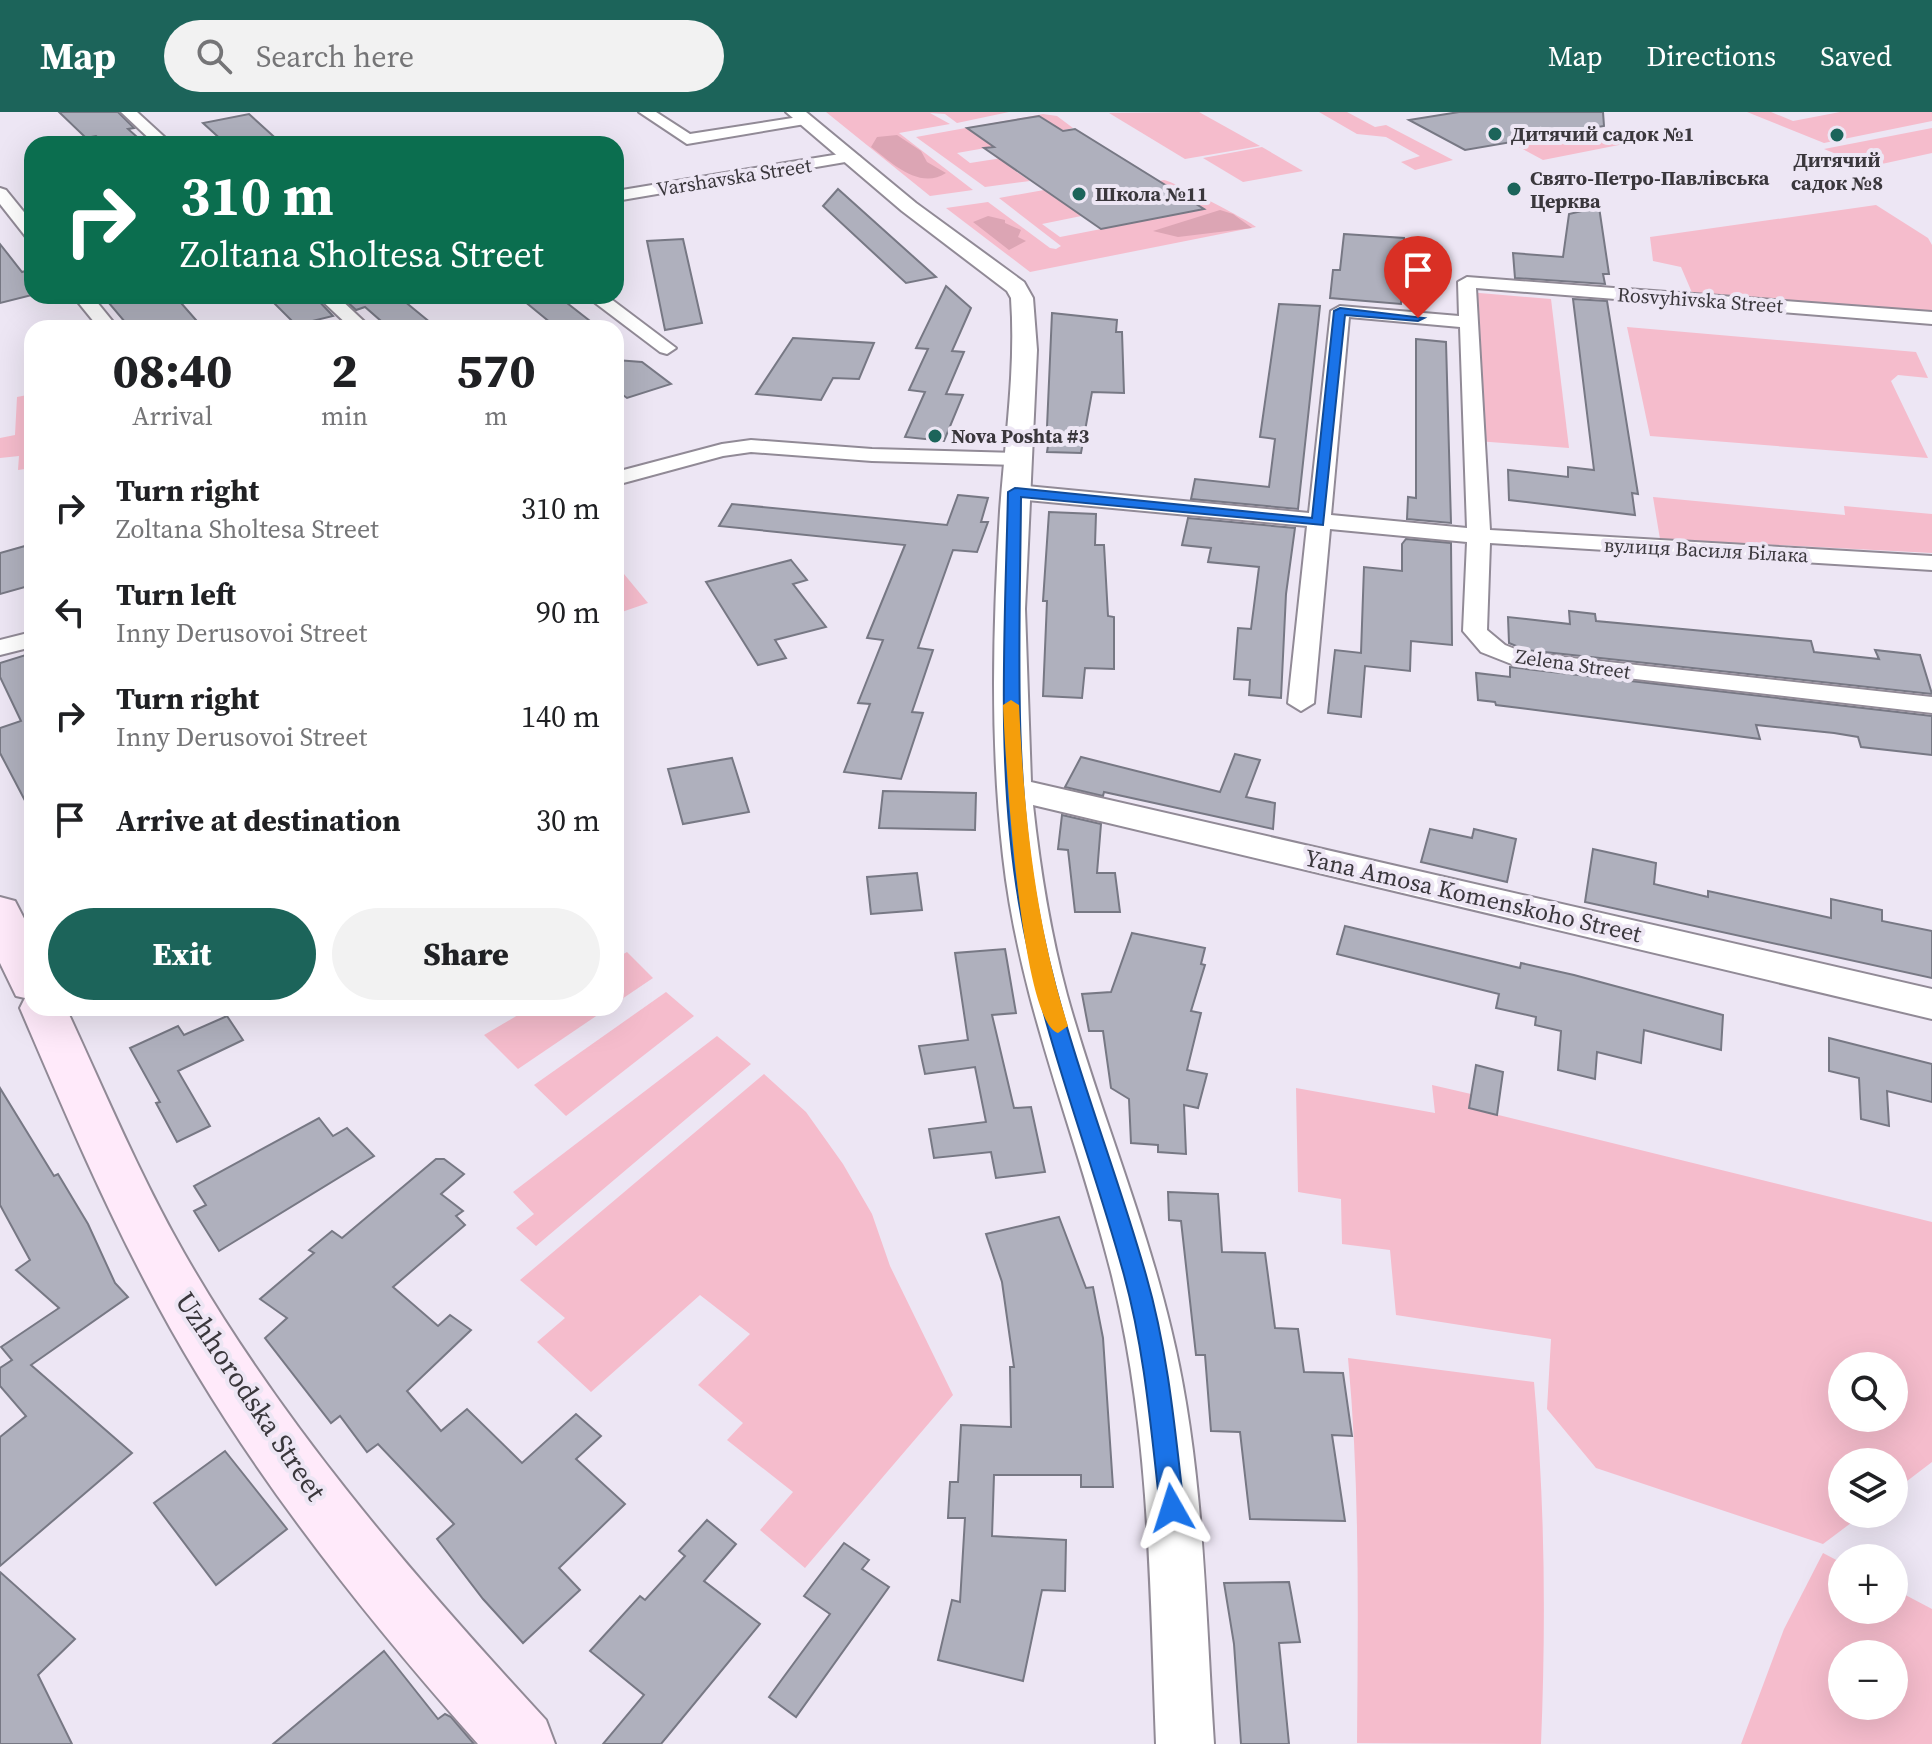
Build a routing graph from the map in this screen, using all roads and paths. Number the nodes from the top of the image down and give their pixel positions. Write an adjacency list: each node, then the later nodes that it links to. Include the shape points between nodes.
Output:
1 (128, 112): 4 (street)
2 (646, 112): 3 (street, via 687,139)
3 (800, 116): 5 (street, Varshavska Street)
4 (155, 136)
5 (852, 157): 6 (street, Varshavska Street); 18 (street, Varshavska Street, via 1016,287 1022,298)
6 (624, 195)
7 (6, 197): 8 (street)
8 (24, 222)
9 (1467, 282): 13 (street, Rosvyhivska Street); 16 (street, Zelena Street)
10 (89, 304): 14 (street)
11 (335, 304): 15 (street)
12 (606, 304): 17 (street)
13 (1932, 318)
14 (102, 320)
15 (353, 320)
16 (1470, 322): 20 (street, via 1340,311); 21 (street, Zelena Street)
17 (667, 348)
18 (1016, 476): 19 (street, вулиця Василя Білака, via 872,455 751,446); 20 (street, вулиця Василя Білака); 27 (street, Varshavska Street, via 1011,564)
19 (624, 477)
20 (1318, 522): 21 (street, вулиця Василя Білака); 25 (street)
21 (1479, 536): 22 (street, вулиця Василя Білака); 26 (street, Zelena Street, via 1475,631 1499,653 1523,660)
22 (1932, 563)
23 (24, 641): 24 (street)
24 (0, 648)
25 (1301, 703)
26 (1932, 705)
27 (1014, 789): 30 (street, Yana Amosa Komenskoho Street); 33 (street, Varshavska Street, via 1042,973 1136,1277 1158,1376 1172,1508)
28 (0, 912): 29 (main road)
29 (24, 966)
30 (1932, 1004)
31 (47, 1016): 32 (main road, Uzhhorodska Street, via 127,1197 244,1394 369,1563)
32 (522, 1744)
33 (1185, 1744)

